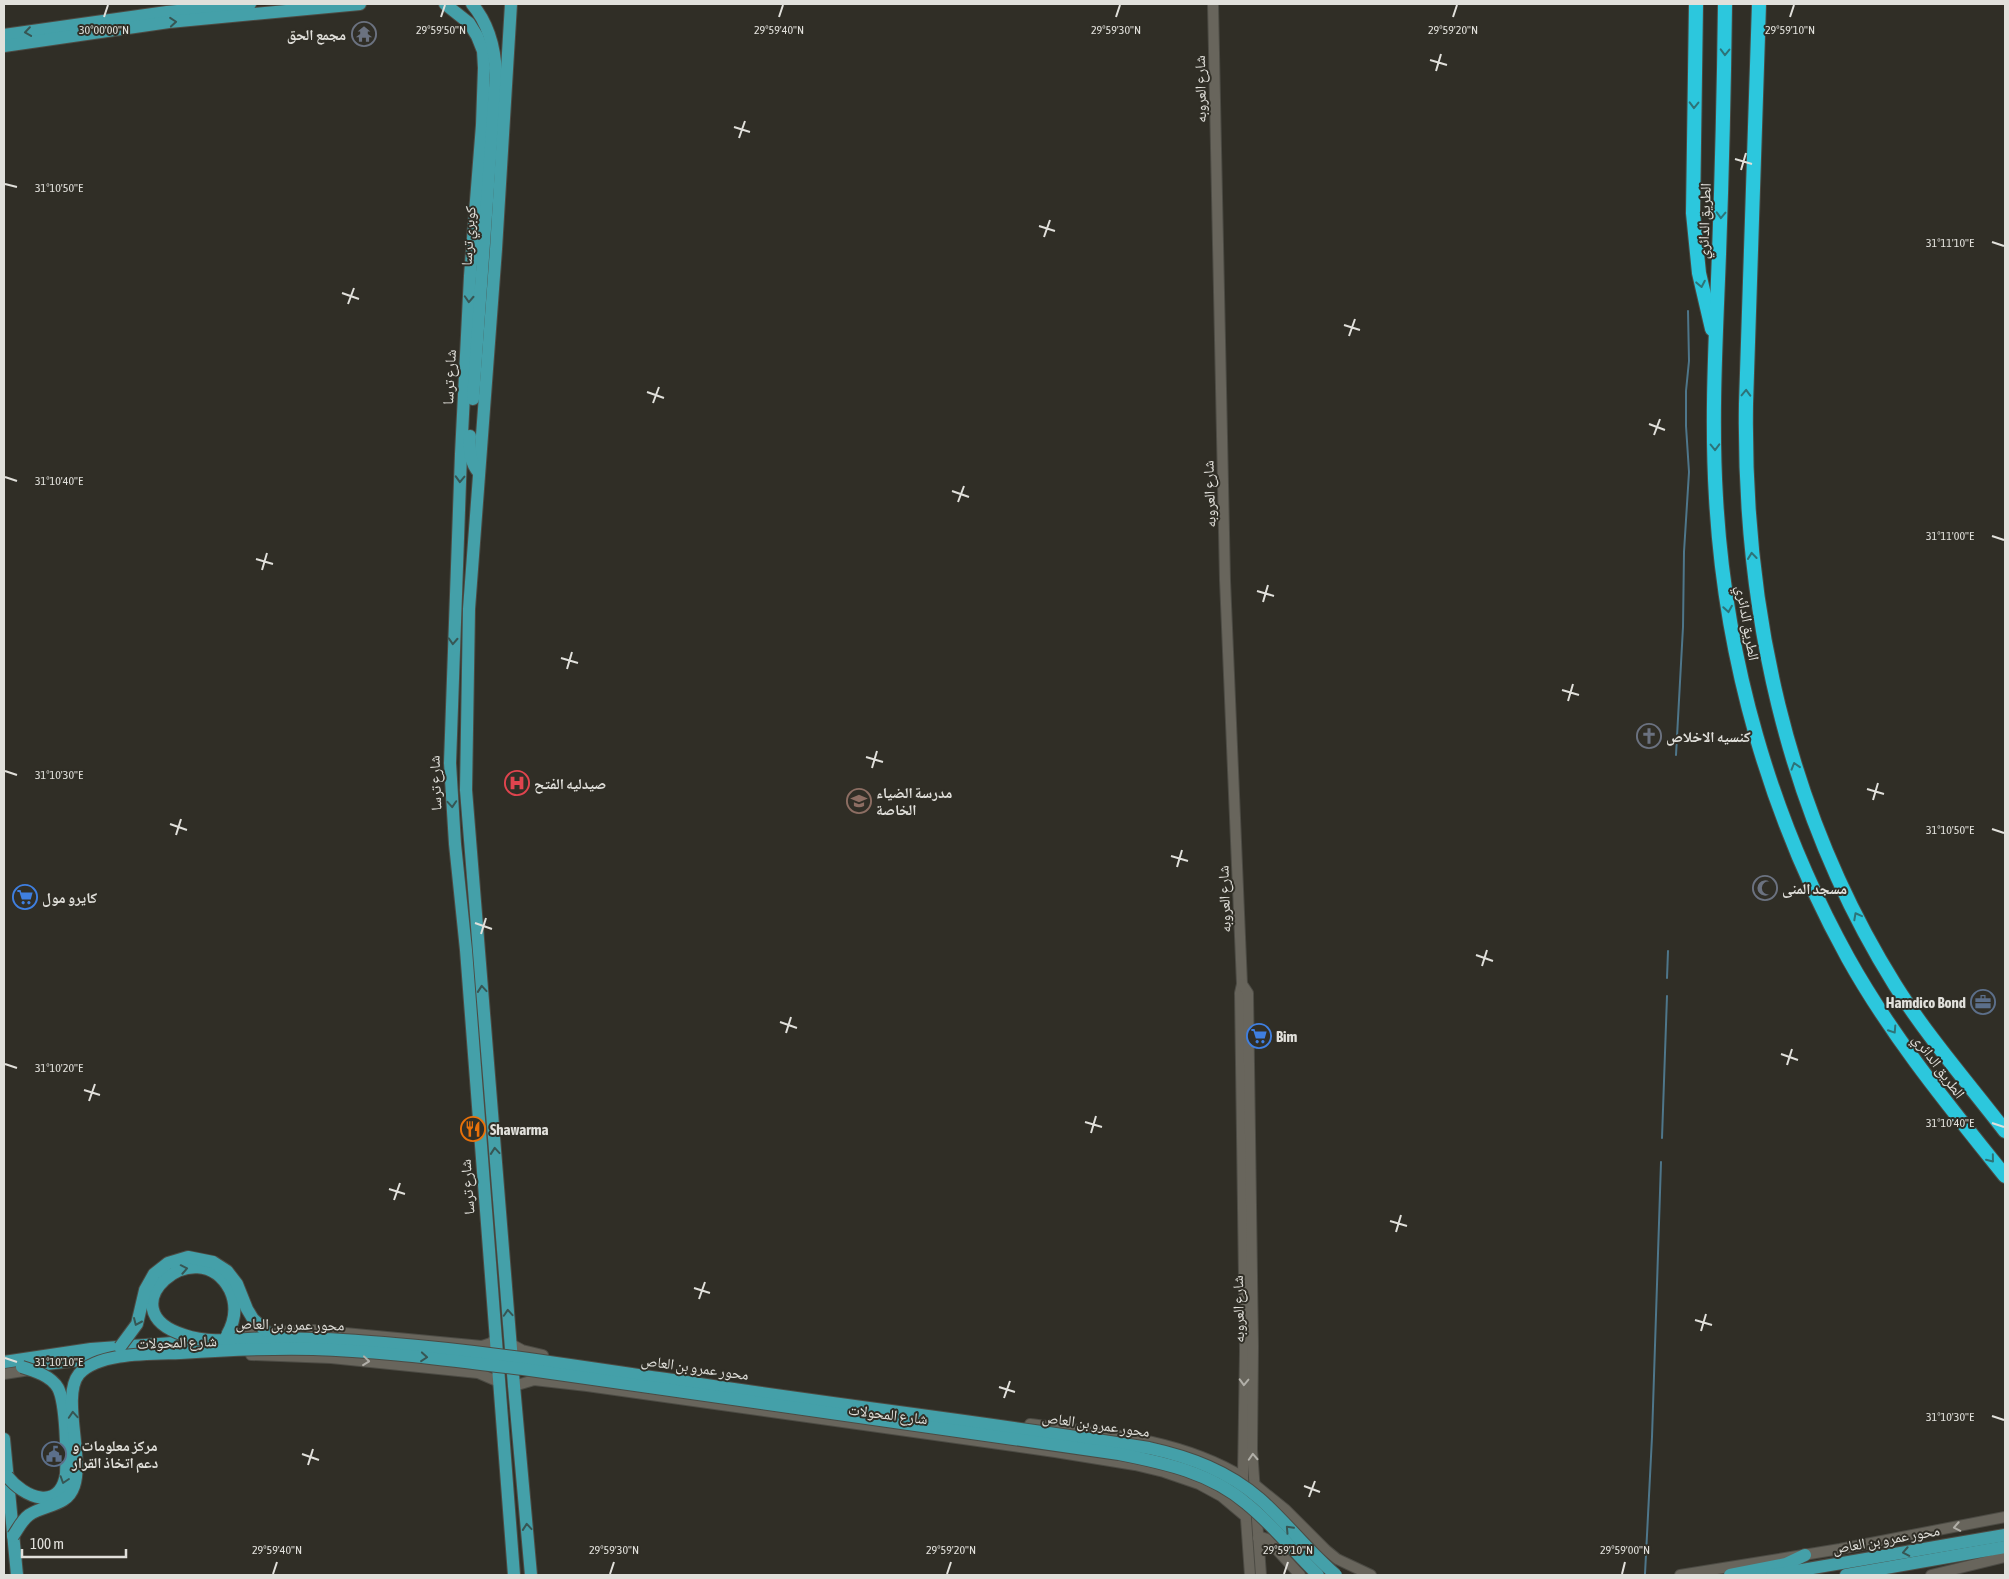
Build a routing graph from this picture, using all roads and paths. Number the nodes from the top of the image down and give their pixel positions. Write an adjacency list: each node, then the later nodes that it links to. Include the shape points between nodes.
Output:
1 (250, 4): 11 (main road, via 176,11)
2 (360, 4): 11 (main road, one-way to 2)
3 (445, 4): 15 (main road, شارع ترسا, via 469,23 483,51 482,126)
4 (454, 4): 14 (main road, كوبري ترسا, via 478,28)
5 (472, 4): 14 (main road, كوبري ترسا, via 484,21 494,46)
6 (511, 4): 17 (main road, شارع ترسا)
7 (1213, 4): 22 (street, شارع العروبه, via 1225,580)
8 (1696, 4): 16 (highway, one-way to 16, via 1694,222 1699,273)
9 (1725, 4): 16 (highway, الطريق الدائري, one-way to 16)
10 (1760, 4): 23 (highway, الطريق الدائري, one-way to 10, via 1938,1046 1880,959 1831,862 1797,774 1772,682 1755,580 1748,509 1746,433)
11 (61, 32): 12 (main road, one-way to 12); 13 (main road)
12 (4, 35)
13 (4, 46)
14 (492, 75): 15 (main road, كوبري ترسا, via 478,235); 17 (main road, كوبري ترسا, via 470,446 473,466)
15 (470, 276): 19 (main road, شارع ترسا, one-way to 19)
16 (1715, 341): 24 (highway, الطريق الدائري, one-way to 24, via 1715,497 1722,566 1746,702 1766,769 1800,861 1848,959 1918,1066)
17 (479, 473): 18 (main road, شارع ترسا, via 469,619)
18 (468, 693): 19 (main road, via 458,700); 20 (main road, شارع ترسا)
19 (451, 694): 21 (main road, شارع ترسا)
20 (466, 748): 21 (main road, via 456,743); 29 (main road, شارع ترسا, one-way to 20, via 469,846)
21 (450, 751): 27 (main road, شارع ترسا, one-way to 27)
22 (1242, 984): 45 (street, شارع العروبه, one-way to 45, via 1245,1351); 47 (street, شارع العروبه, one-way to 22, via 1248,993)
23 (2005, 1131)
24 (2005, 1176)
25 (266, 1331): 26 (street, شارع المحولات); 30 (street, شارع المحولات, via 322,1330); 31 (main road, one-way to 31, bridge, via 253,1319 237,1284 227,1271 213,1262 188,1257 168,1263 154,1274 145,1290 137,1324)
26 (226, 1334): 28 (main road, one-way to 26, bridge, via 166,1328 153,1308 153,1296 158,1285 173,1272 194,1268 220,1277 233,1298 235,1311); 33 (street, شارع المحولات, via 105,1342)
27 (495, 1339): 30 (street, شارع المحولات, via 488,1345); 40 (main road, شارع ترسا)
28 (202, 1340): 31 (main road, محور عمرو بن العاص, bridge); 66 (main road, محور عمرو بن العاص, one-way to 28, bridge, via 1241,1484 1204,1464 1149,1448 464,1350 331,1339)
29 (511, 1344): 32 (street, شارع المحولات); 41 (main road, شارع ترسا)
30 (479, 1345): 37 (street, via 484,1357)
31 (116, 1352): 34 (main road, محور عمرو بن العاص, via 91,1349); 35 (main road, محور عمرو بن العاص, bridge); 53 (main road, one-way to 31, bridge, via 27,1517 60,1503 71,1494 77,1476 73,1387 83,1371); 65 (main road, محور عمرو بن العاص, one-way to 65, bridge, via 330,1350 428,1357 1152,1460 1189,1471 1224,1488 1252,1508)
32 (535, 1354): 39 (street, via 527,1365); 42 (street, شارع المحولات, via 766,1391)
33 (4, 1357)
34 (4, 1362)
35 (22, 1367): 36 (main road, محور عمرو بن العاص); 46 (main road, one-way to 46, bridge, via 48,1378 58,1388 63,1407 65,1482 60,1490 42,1498 24,1493)
36 (4, 1370)
37 (478, 1373): 38 (street, شارع المحولات, one-way to 37, via 103,1360 184,1355 331,1358); 40 (street, شارع المحولات)
38 (4, 1374)
39 (534, 1380): 41 (street, شارع المحولات); 43 (street, شارع المحولات)
40 (499, 1382): 60 (main road, شارع ترسا)
41 (514, 1386): 61 (main road, شارع ترسا, one-way to 41)
42 (961, 1416): 43 (street); 45 (street, شارع المحولات, via 1155,1442 1199,1455)
43 (958, 1438): 48 (street, شارع المحولات, via 1164,1472 1199,1484)
44 (4, 1439): 46 (main road)
45 (1240, 1475): 48 (street); 50 (street, شارع العروبه)
46 (7, 1476): 53 (main road)
47 (1254, 1484): 49 (street); 54 (street, شارع العروبه)
48 (1229, 1502): 50 (street, شارع المحولات)
49 (1286, 1510): 54 (street, via 1274,1510 1266,1518); 67 (street, via 1332,1554)
50 (1246, 1517): 62 (street, شارع العروبه)
51 (2005, 1517): 56 (street, one-way to 56)
52 (2005, 1535): 70 (main road, محور عمرو بن العاص, one-way to 70)
53 (13, 1536): 59 (main road)
54 (1262, 1538): 63 (street, شارع العروبه); 64 (street)
55 (2005, 1548): 57 (main road, محور عمرو بن العاص)
56 (1805, 1555): 68 (street); 69 (main road, via 1786,1564)
57 (1952, 1557): 71 (main road, محور عمرو بن العاص); 72 (main road, via 1932,1567)
58 (2005, 1557): 73 (street)
59 (17, 1575)
60 (514, 1575)
61 (531, 1575)
62 (1250, 1575)
63 (1261, 1575)
64 (1300, 1575)
65 (1318, 1575)
66 (1336, 1575)
67 (1370, 1575)
68 (1680, 1575)
69 (1730, 1575)
70 (1772, 1575)
71 (1846, 1575)
72 (1893, 1575)
73 (1931, 1575)

